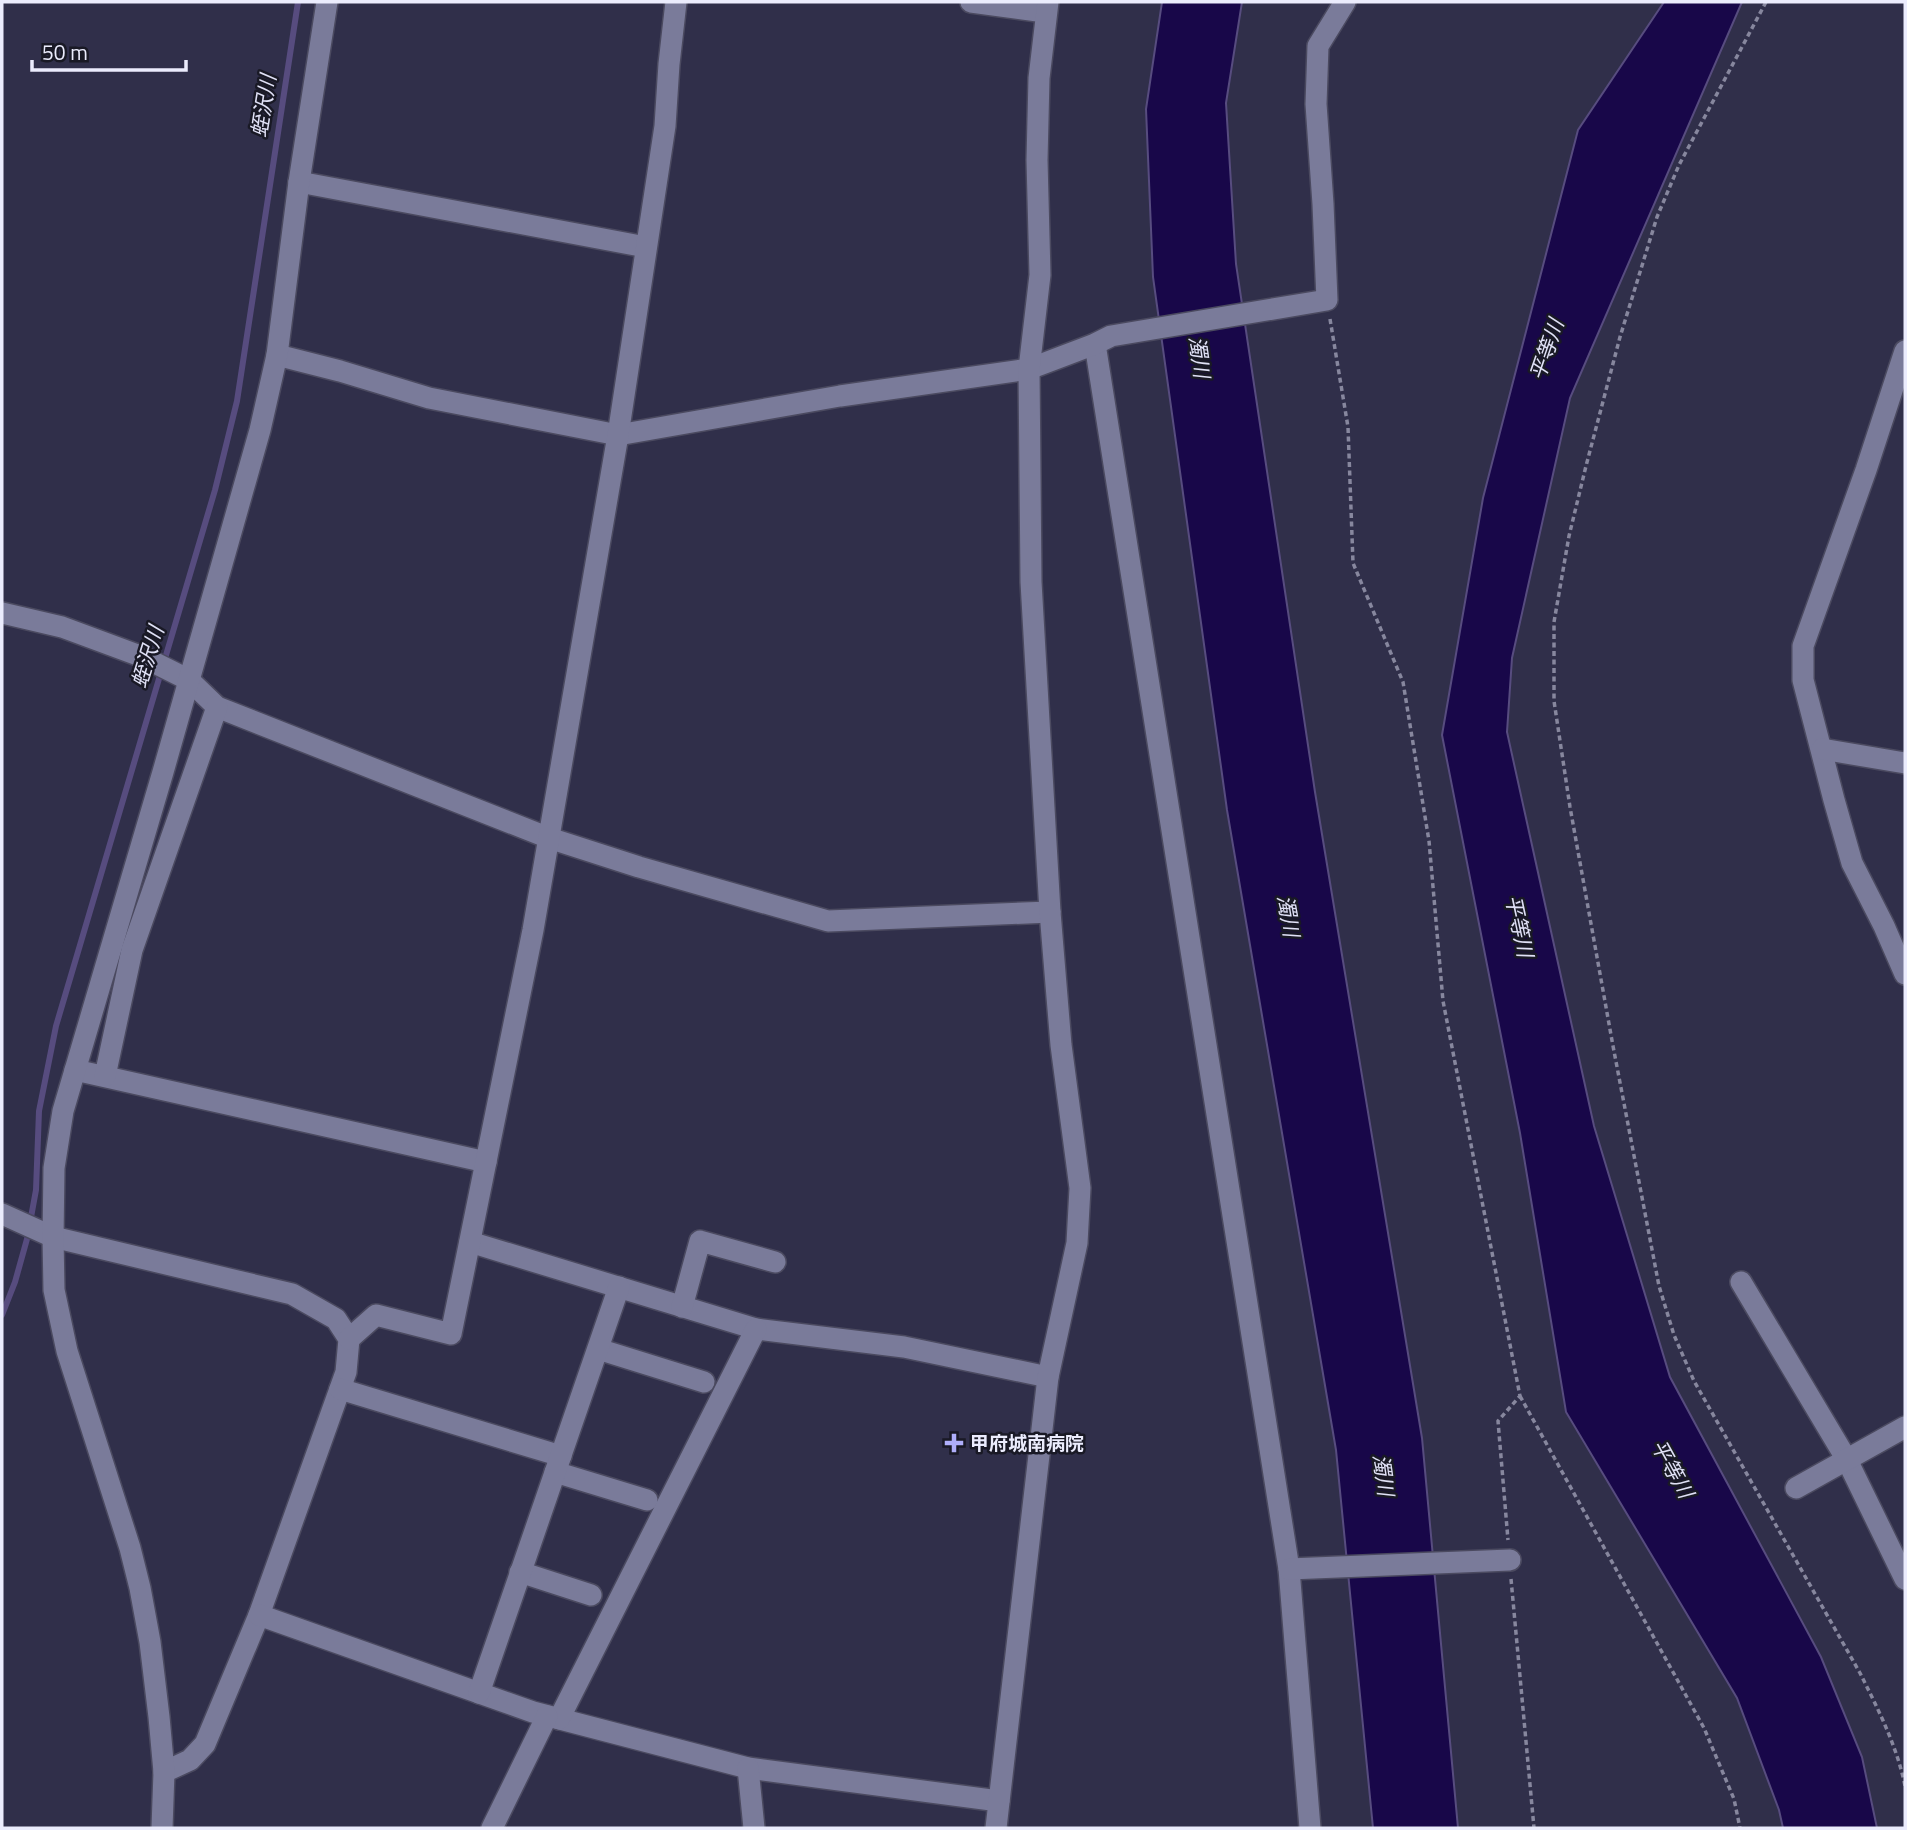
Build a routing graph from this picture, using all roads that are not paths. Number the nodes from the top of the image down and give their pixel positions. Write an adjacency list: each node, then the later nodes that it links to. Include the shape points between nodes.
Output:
1 (327, 2): 6 (street)
2 (676, 2): 7 (street, via 665,126)
3 (984, 3): 5 (street)
4 (1341, 4): 8 (street, via 1318,46 1315,104 1324,204 1317,301)
5 (1046, 7): 11 (street, via 1037,160 1040,275)
6 (299, 182): 7 (street); 10 (street)
7 (646, 247): 13 (street)
8 (1103, 340): 11 (street); 45 (street)
9 (1905, 351): 12 (street)
10 (277, 355): 13 (street, via 429,398); 15 (street, via 260,430)
11 (1029, 369): 13 (street); 20 (street, via 1031,582)
12 (1896, 407): 17 (street, via 1866,470 1803,646 1803,680)
13 (618, 435): 19 (street)
14 (2, 612): 15 (street, via 62,627)
15 (182, 677): 16 (street); 21 (street)
16 (217, 708): 19 (street); 23 (street)
17 (1822, 749): 18 (street); 22 (street, via 1852,863)
18 (1905, 763)
19 (549, 838): 20 (street, via 828,921); 26 (street)
20 (1050, 912): 36 (street, via 1080,1188 1077,1243)
21 (104, 973): 23 (street); 24 (street)
22 (1905, 974)
23 (125, 981): 25 (street)
24 (75, 1070): 25 (street); 27 (street, via 54,1168)
25 (105, 1076): 26 (street)
26 (486, 1162): 28 (street)
27 (28, 1226): 34 (street, via 292,1294 336,1319); 53 (street, via 54,1290 67,1351 140,1588)
28 (470, 1242): 31 (street); 34 (street, via 451,1334 376,1315)
29 (775, 1262): 32 (street, via 700,1241)
30 (1741, 1282): 40 (street)
31 (619, 1287): 32 (street); 35 (street)
32 (682, 1307): 33 (street)
33 (756, 1329): 36 (street, via 904,1347); 51 (street)
34 (349, 1339): 38 (street)
35 (598, 1349): 37 (street); 41 (street)
36 (1048, 1377): 54 (street)
37 (704, 1382)
38 (340, 1389): 41 (street); 49 (street)
39 (1905, 1427): 40 (street)
40 (1847, 1460): 42 (street); 47 (street)
41 (558, 1464): 43 (street); 46 (street)
42 (1796, 1488)
43 (647, 1500)
44 (1500, 1560): 45 (street)
45 (1298, 1569): 59 (street)
46 (520, 1572): 48 (street); 50 (street)
47 (1905, 1579)
48 (591, 1595)
49 (258, 1615): 50 (street); 53 (street, via 205,1744 190,1760)
50 (479, 1693): 51 (street)
51 (553, 1717): 52 (street); 56 (street)
52 (748, 1768): 54 (street); 57 (street)
53 (164, 1772): 55 (street)
54 (999, 1801): 58 (street)
55 (162, 1828)
56 (492, 1828)
57 (754, 1828)
58 (996, 1828)
59 (1310, 1828)

